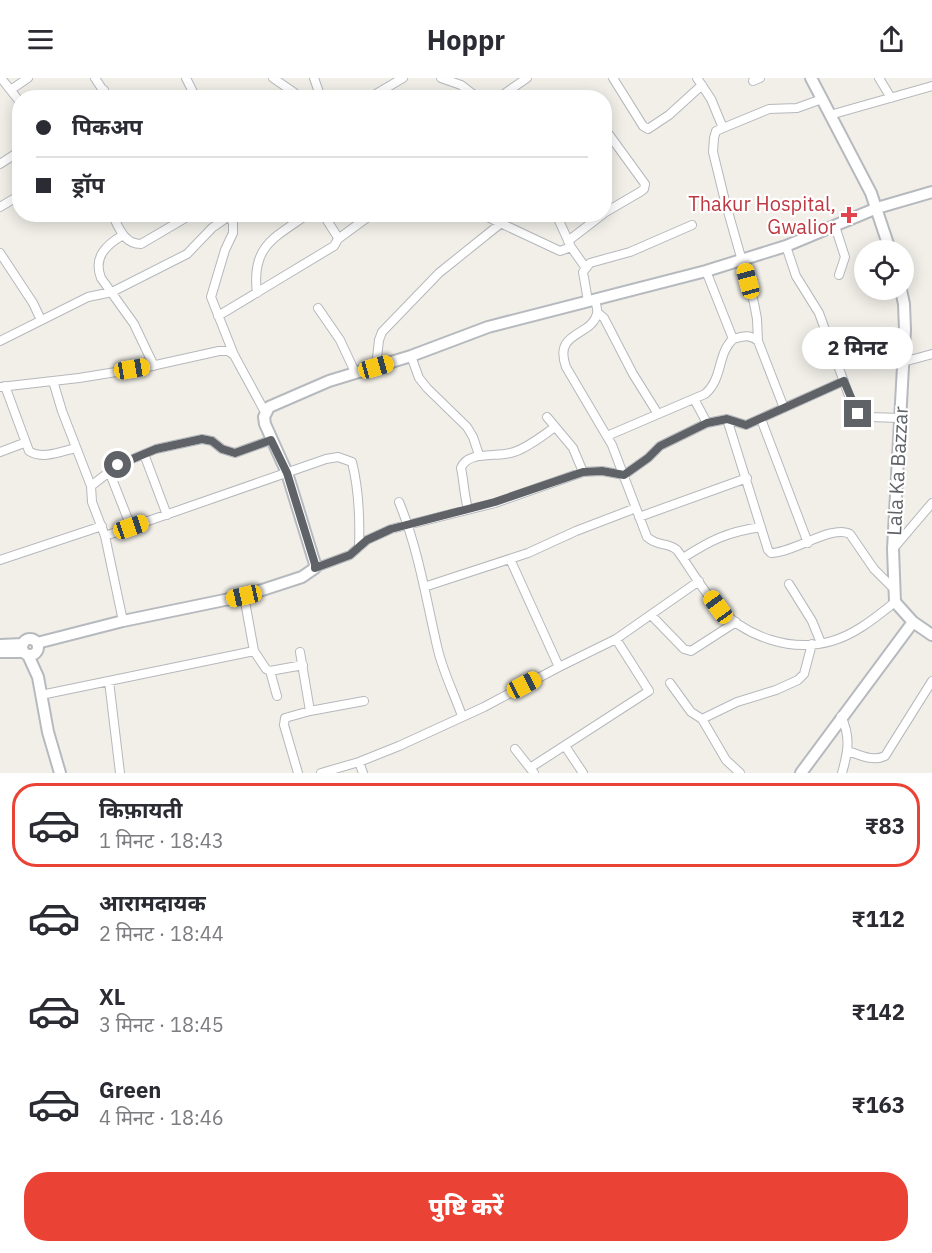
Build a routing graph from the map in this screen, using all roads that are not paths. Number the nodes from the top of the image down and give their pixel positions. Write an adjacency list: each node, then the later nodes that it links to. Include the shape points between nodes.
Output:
1 (1, 78): 12 (street)
2 (28, 78): 12 (street)
3 (273, 78): 13 (street)
4 (403, 78): 14 (street)
5 (441, 78): 15 (street)
6 (527, 78): 16 (street)
7 (613, 78): 10 (street, via 648,129 669,115)
8 (811, 78): 18 (street)
9 (879, 78): 17 (street)
10 (699, 81): 20 (street)
11 (932, 86): 17 (street)
12 (12, 89)
13 (290, 90)
14 (383, 90)
15 (468, 90)
16 (510, 90)
17 (891, 98): 19 (street)
18 (822, 99): 19 (street); 20 (street, via 797,108 770,109)
19 (830, 115): 23 (street)
20 (723, 128): 44 (street, via 716,131 713,152)
21 (612, 139): 24 (street, via 645,184 644,189)
22 (932, 192): 23 (street)
23 (877, 208): 37 (street); 40 (street)
24 (612, 209)
25 (116, 222): 38 (street)
26 (178, 222): 38 (street, via 141,244)
27 (220, 222): 48 (street, via 187,254)
28 (232, 222): 54 (street, via 233,233 211,290)
29 (298, 222): 49 (street, via 261,253 255,276)
30 (328, 222): 39 (street)
31 (361, 222): 39 (street)
32 (496, 222): 35 (street)
33 (559, 222): 41 (street)
34 (595, 222): 41 (street)
35 (500, 224): 41 (street, via 560,251); 64 (street, via 439,273 382,332)
36 (692, 225): 45 (street)
37 (835, 226): 42 (street); 47 (street, via 845,257)
38 (123, 235): 48 (street, via 107,244 99,261 100,278)
39 (338, 239): 49 (street, via 334,246)
40 (887, 240)
41 (569, 244): 45 (street)
42 (786, 246): 44 (street); 67 (street, via 796,276 819,313)
43 (0, 253): 55 (street)
44 (742, 260): 46 (street); 58 (street, via 757,319)
45 (585, 267): 50 (street, via 583,277)
46 (706, 271): 50 (street); 56 (street)
47 (838, 275)
48 (111, 292): 55 (street, via 88,297); 63 (street, via 134,324)
49 (257, 293): 54 (street)
50 (592, 300): 53 (street); 61 (street, via 488,327)
51 (903, 300): 62 (street, Lala Ka Bazzar)
52 (318, 308): 65 (street, via 340,340)
53 (598, 313): 72 (street); 79 (street, via 562,350 566,368)
54 (218, 316): 60 (street)
55 (41, 320): 57 (street)
56 (733, 339): 58 (street, via 747,336); 69 (street, via 724,350 714,384)
57 (0, 341)
58 (758, 341): 70 (street)
59 (932, 354): 62 (street)
60 (234, 355): 63 (street, via 219,351); 71 (street)
61 (411, 356): 64 (street); 85 (street, via 419,378 466,427)
62 (903, 362): 74 (street, Lala Ka Bazzar)
63 (154, 366): 66 (street)
64 (376, 367): 65 (street)
65 (355, 372): 71 (street, via 279,402)
66 (53, 381): 68 (street); 82 (street)
67 (844, 381): 70 (street); 74 (street, via 858,414)
68 (2, 387): 81 (street)
69 (694, 399): 72 (street); 77 (street)
70 (784, 408): 76 (street)
71 (265, 412): 80 (street)
72 (658, 414): 79 (street)
73 (547, 417): 78 (street)
74 (900, 418): 105 (street, Lala Ka Bazzar)
75 (727, 419): 76 (street, via 746,425); 77 (street); 90 (street)
76 (761, 419): 103 (street)
77 (707, 423): 89 (street, via 660,446)
78 (555, 427): 85 (street, via 516,452); 87 (street, via 573,448)
79 (607, 436): 89 (street)
80 (271, 440): 84 (street, via 235,453 202,439); 88 (street)
81 (24, 443): 82 (street, via 33,454 42,456); 83 (street)
82 (76, 448): 91 (street)
83 (0, 452)
84 (144, 454): 86 (street); 96 (street)
85 (479, 455): 95 (street, via 464,461 460,468)
86 (109, 471): 91 (street); 100 (street)
87 (583, 472): 89 (street); 95 (street)
88 (287, 473): 96 (street); 104 (street, via 332,458 352,462 359,506); 109 (street)
89 (624, 475): 94 (street)
90 (747, 478): 97 (street); 101 (street)
91 (91, 486): 99 (street, via 92,502)
92 (399, 502): 98 (street)
93 (932, 503): 105 (street)
94 (636, 508): 97 (street); 107 (street)
95 (468, 509): 98 (street)
96 (167, 515): 100 (street)
97 (639, 517): 106 (street, via 647,537 660,546 671,546)
98 (408, 524): 104 (street, via 378,534); 112 (street)
99 (102, 526): 102 (street); 108 (street)
100 (131, 527): 102 (street)
101 (761, 527): 103 (street, via 771,553); 106 (street, via 716,538)
102 (105, 536): 116 (street)
103 (808, 543): 114 (street, via 831,533 850,534)
104 (359, 547): 109 (street, via 343,558)
105 (893, 549): 114 (street, Lala Ka Bazzar)
106 (683, 558): 110 (street)
107 (510, 559): 112 (street); 129 (street)
108 (0, 560)
109 (315, 568): 113 (street, via 302,577)
110 (699, 581): 115 (street); 117 (street, via 718,607)
111 (789, 584): 121 (street)
112 (424, 587): 138 (street, via 437,648)
113 (244, 596): 116 (street); 125 (street)
114 (896, 597): 118 (street); 121 (street, via 867,624)
115 (651, 615): 117 (street, via 684,649 691,651); 120 (street)
116 (123, 621): 124 (street, via 38,644 26,640)
117 (736, 622): 122 (street, via 776,642)
118 (913, 622): 119 (street); 139 (street)
119 (930, 631)
120 (615, 639): 129 (street); 141 (street, via 649,691)
121 (821, 643): 122 (street)
122 (812, 644): 140 (street, via 804,674 798,680)
123 (0, 645): 124 (street)
124 (25, 650): 126 (street); 134 (street, via 35,668)
125 (254, 651): 130 (street); 131 (street)
126 (0, 652)
127 (300, 652): 128 (street)
128 (303, 665): 130 (street); 137 (street)
129 (559, 667): 138 (street)
130 (270, 671): 135 (street)
131 (109, 681): 134 (street); 148 (street)
132 (932, 681): 143 (street, via 885,756 867,758)
133 (670, 683): 140 (street, via 691,712)
134 (41, 695): 147 (street)
135 (277, 696)
136 (364, 701): 137 (street)
137 (310, 711): 149 (street, via 289,715 284,722)
138 (462, 716): 144 (street)
139 (841, 716): 143 (street); 154 (street)
140 (702, 719): 145 (street)
141 (565, 746): 146 (street); 152 (street)
142 (515, 749): 146 (street)
143 (848, 751): 155 (street)
144 (359, 762): 150 (street); 151 (street)
145 (728, 770): 153 (street)
146 (532, 771)
147 (60, 773)
148 (120, 773)
149 (298, 773)
150 (321, 773)
151 (363, 773)
152 (583, 773)
153 (740, 773)
154 (801, 773)
155 (842, 773)

